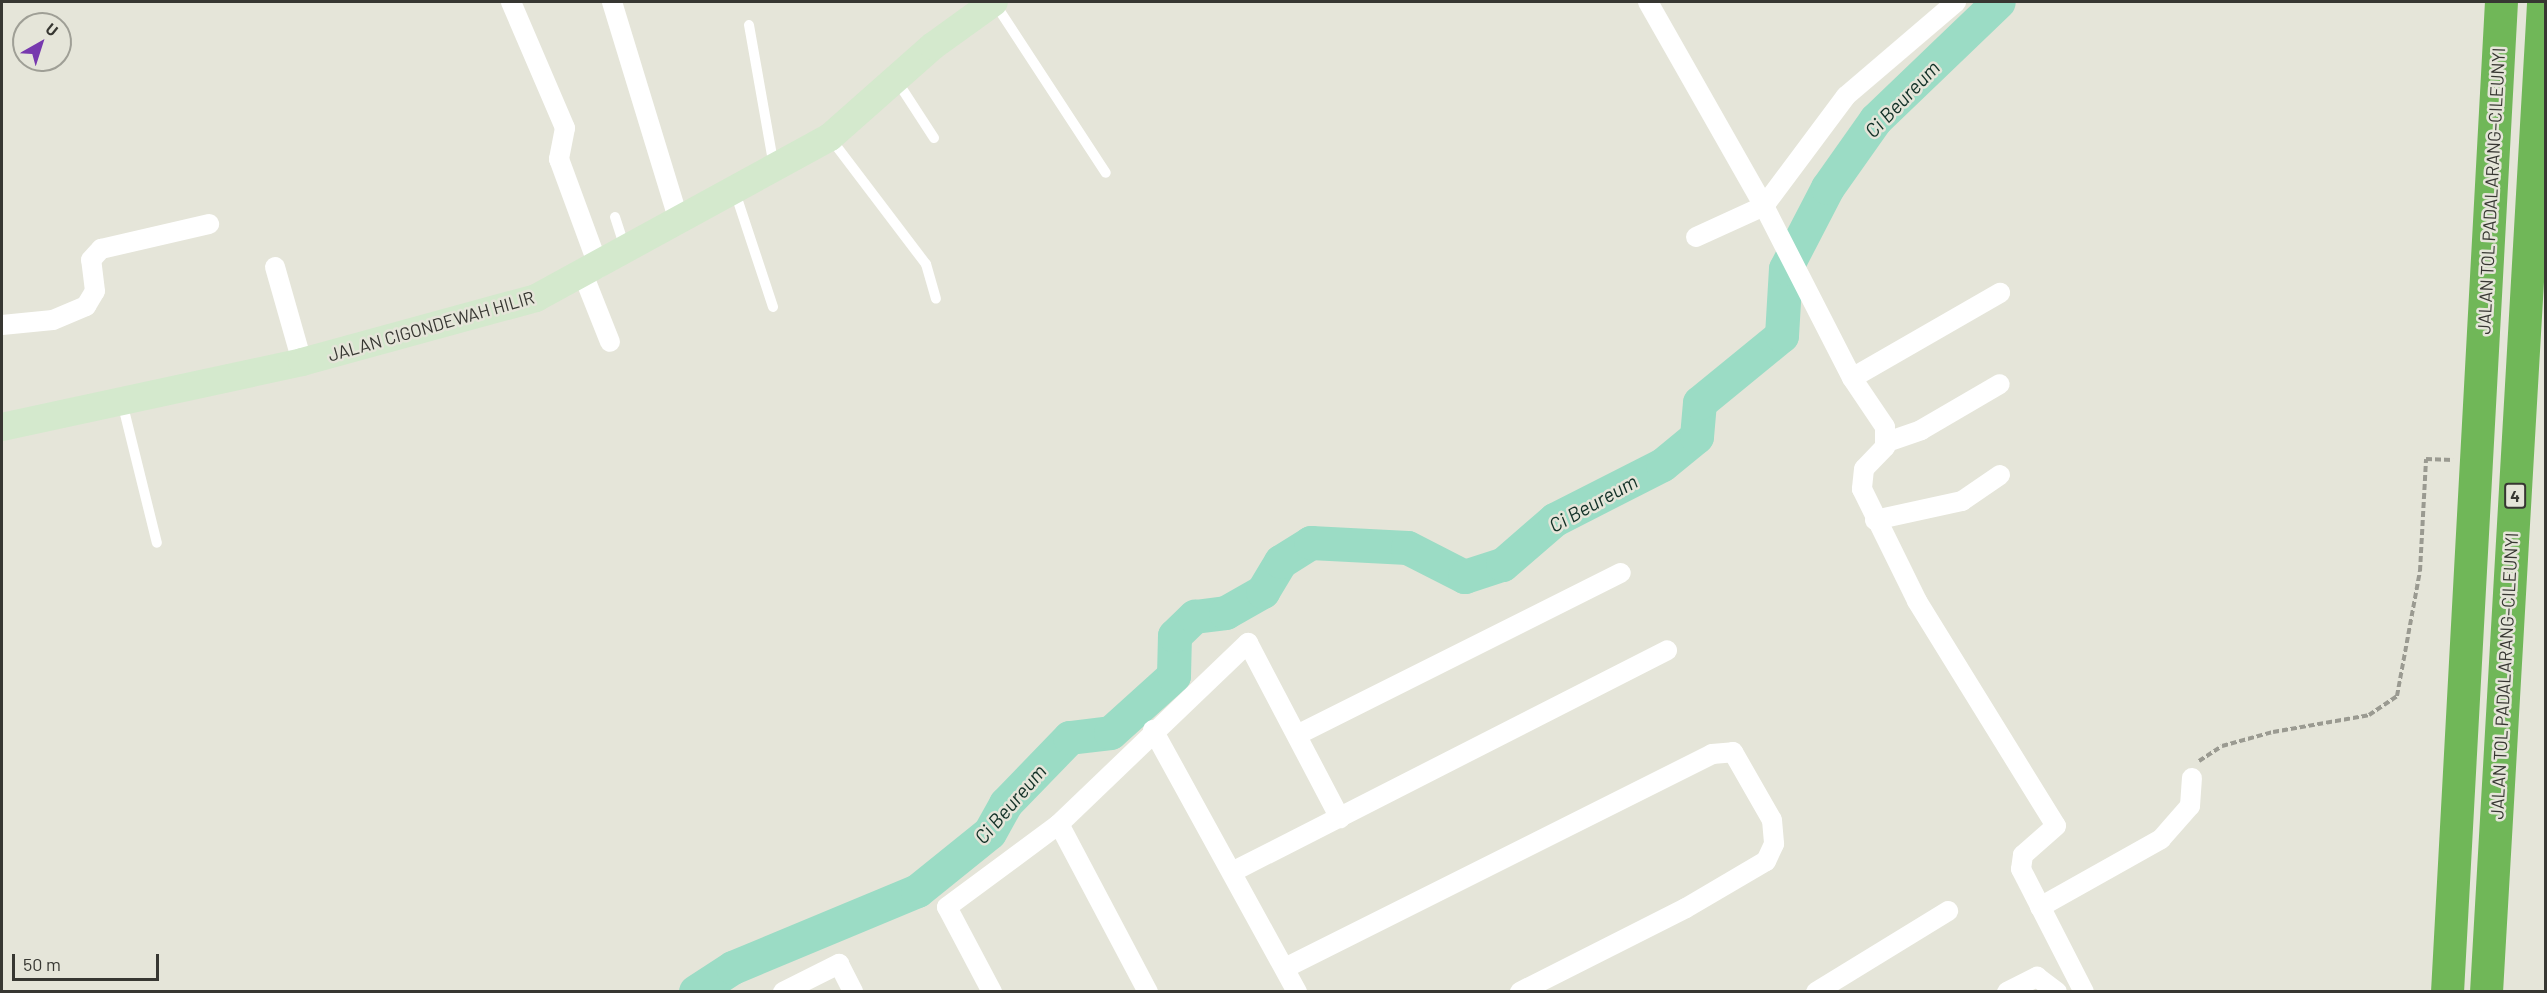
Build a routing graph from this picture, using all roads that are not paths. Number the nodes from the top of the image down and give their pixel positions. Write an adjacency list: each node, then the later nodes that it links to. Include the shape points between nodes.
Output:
1 (512, 2): 22 (street, via 565,128 560,159)
2 (612, 2): 17 (street)
3 (994, 2): 9 (street, JALAN CIGONDEWAH HILIR); 13 (lane)
4 (1648, 2): 15 (street)
5 (1956, 2): 15 (street, via 1846,96)
6 (2501, 2): 58 (highway, JALAN TOL PADALARANG–CILEUNYI)
7 (2543, 2): 59 (highway, JALAN TOL PADALARANG–CILEUNYI / 4)
8 (749, 25): 12 (lane)
9 (896, 81): 10 (street, JALAN CIGONDEWAH HILIR); 11 (lane)
10 (830, 137): 12 (street, JALAN CIGONDEWAH HILIR); 24 (lane, via 926,264)
11 (934, 138)
12 (774, 170): 14 (street, JALAN CIGONDEWAH HILIR)
13 (1106, 173)
14 (735, 191): 17 (street, JALAN CIGONDEWAH HILIR); 25 (lane)
15 (1764, 206): 19 (street); 29 (street, via 1803,291)
16 (615, 217): 20 (lane)
17 (679, 221): 20 (street, JALAN CIGONDEWAH HILIR)
18 (210, 224): 26 (street, via 101,249 91,260 95,291 86,306 53,320)
19 (1696, 237)
20 (626, 253): 22 (street, JALAN CIGONDEWAH HILIR)
21 (275, 267): 28 (street)
22 (591, 271): 27 (street); 28 (street, JALAN CIGONDEWAH HILIR, via 536,298)
23 (2000, 293): 29 (street)
24 (936, 299)
25 (773, 307)
26 (2, 325)
27 (610, 342)
28 (302, 362): 31 (street, JALAN CIGONDEWAH HILIR)
29 (1852, 378): 33 (street, via 1885,427)
30 (2000, 384): 33 (street, via 1921,430)
31 (121, 399): 32 (street, JALAN CIGONDEWAH HILIR); 36 (lane)
32 (2, 427)
33 (1887, 442): 35 (street, via 1861,476)
34 (2000, 476): 35 (street, via 1962,501)
35 (1875, 520): 45 (street, via 1917,601 2056,826 2020,861)
36 (157, 543)
37 (1621, 573): 40 (street)
38 (1667, 650): 42 (street)
39 (1153, 730): 40 (street, via 1248,643); 43 (street); 44 (street)
40 (1297, 735): 42 (street)
41 (2192, 778): 45 (street, via 2190,806 2162,839)
42 (1340, 818): 44 (street)
43 (1059, 824): 50 (street, via 947,907); 51 (street)
44 (1234, 871): 47 (street)
45 (2040, 907): 57 (street)
46 (1948, 911): 54 (street)
47 (1285, 968): 52 (street); 53 (street, via 1712,754 1733,752 1772,820 1774,844 1766,861 1686,908)
48 (783, 992): 49 (street, via 839,964)
49 (853, 992)
50 (992, 992)
51 (1148, 992)
52 (1297, 992)
53 (1520, 992)
54 (1816, 992)
55 (2007, 992): 56 (street, via 2037,977)
56 (2057, 992)
57 (2084, 992)
58 (2447, 992)
59 (2486, 992)

